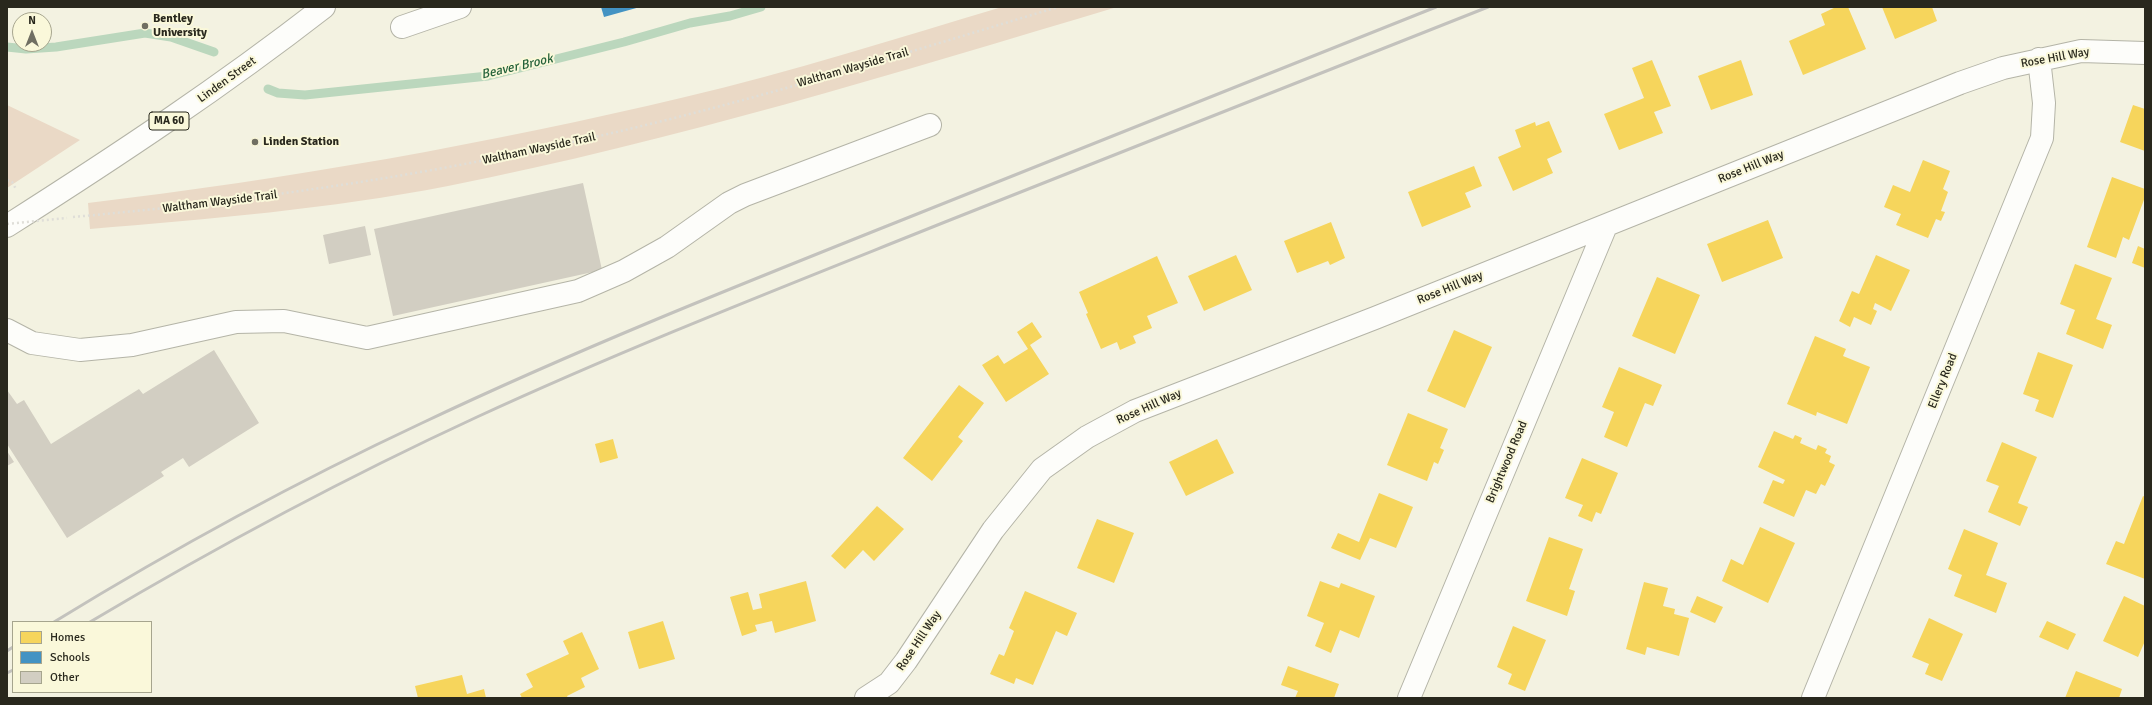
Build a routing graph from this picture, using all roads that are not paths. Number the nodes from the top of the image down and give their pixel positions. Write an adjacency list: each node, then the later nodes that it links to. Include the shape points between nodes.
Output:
1 (324, 7): 7 (street, Linden Street / MA 60, via 253,62 141,140)
2 (460, 7): 3 (street)
3 (402, 27)
4 (2145, 53): 5 (street, Rose Hill Way, via 2081,51)
5 (2039, 59): 8 (street, Rose Hill Way, via 1960,83); 12 (street, Ellery Road, via 2044,103 2042,138)
6 (930, 125): 9 (street, via 745,195 729,203 660,251 624,271 578,291 367,338 284,321 236,322 132,344 80,350 32,344)
7 (7, 225)
8 (1606, 226): 10 (street, Rose Hill Way, via 1135,411 1087,437 1042,469 993,530 906,661 889,683); 11 (street, Brightwood Road)
9 (7, 330)
10 (866, 698)
11 (1409, 698)
12 (1813, 698)

